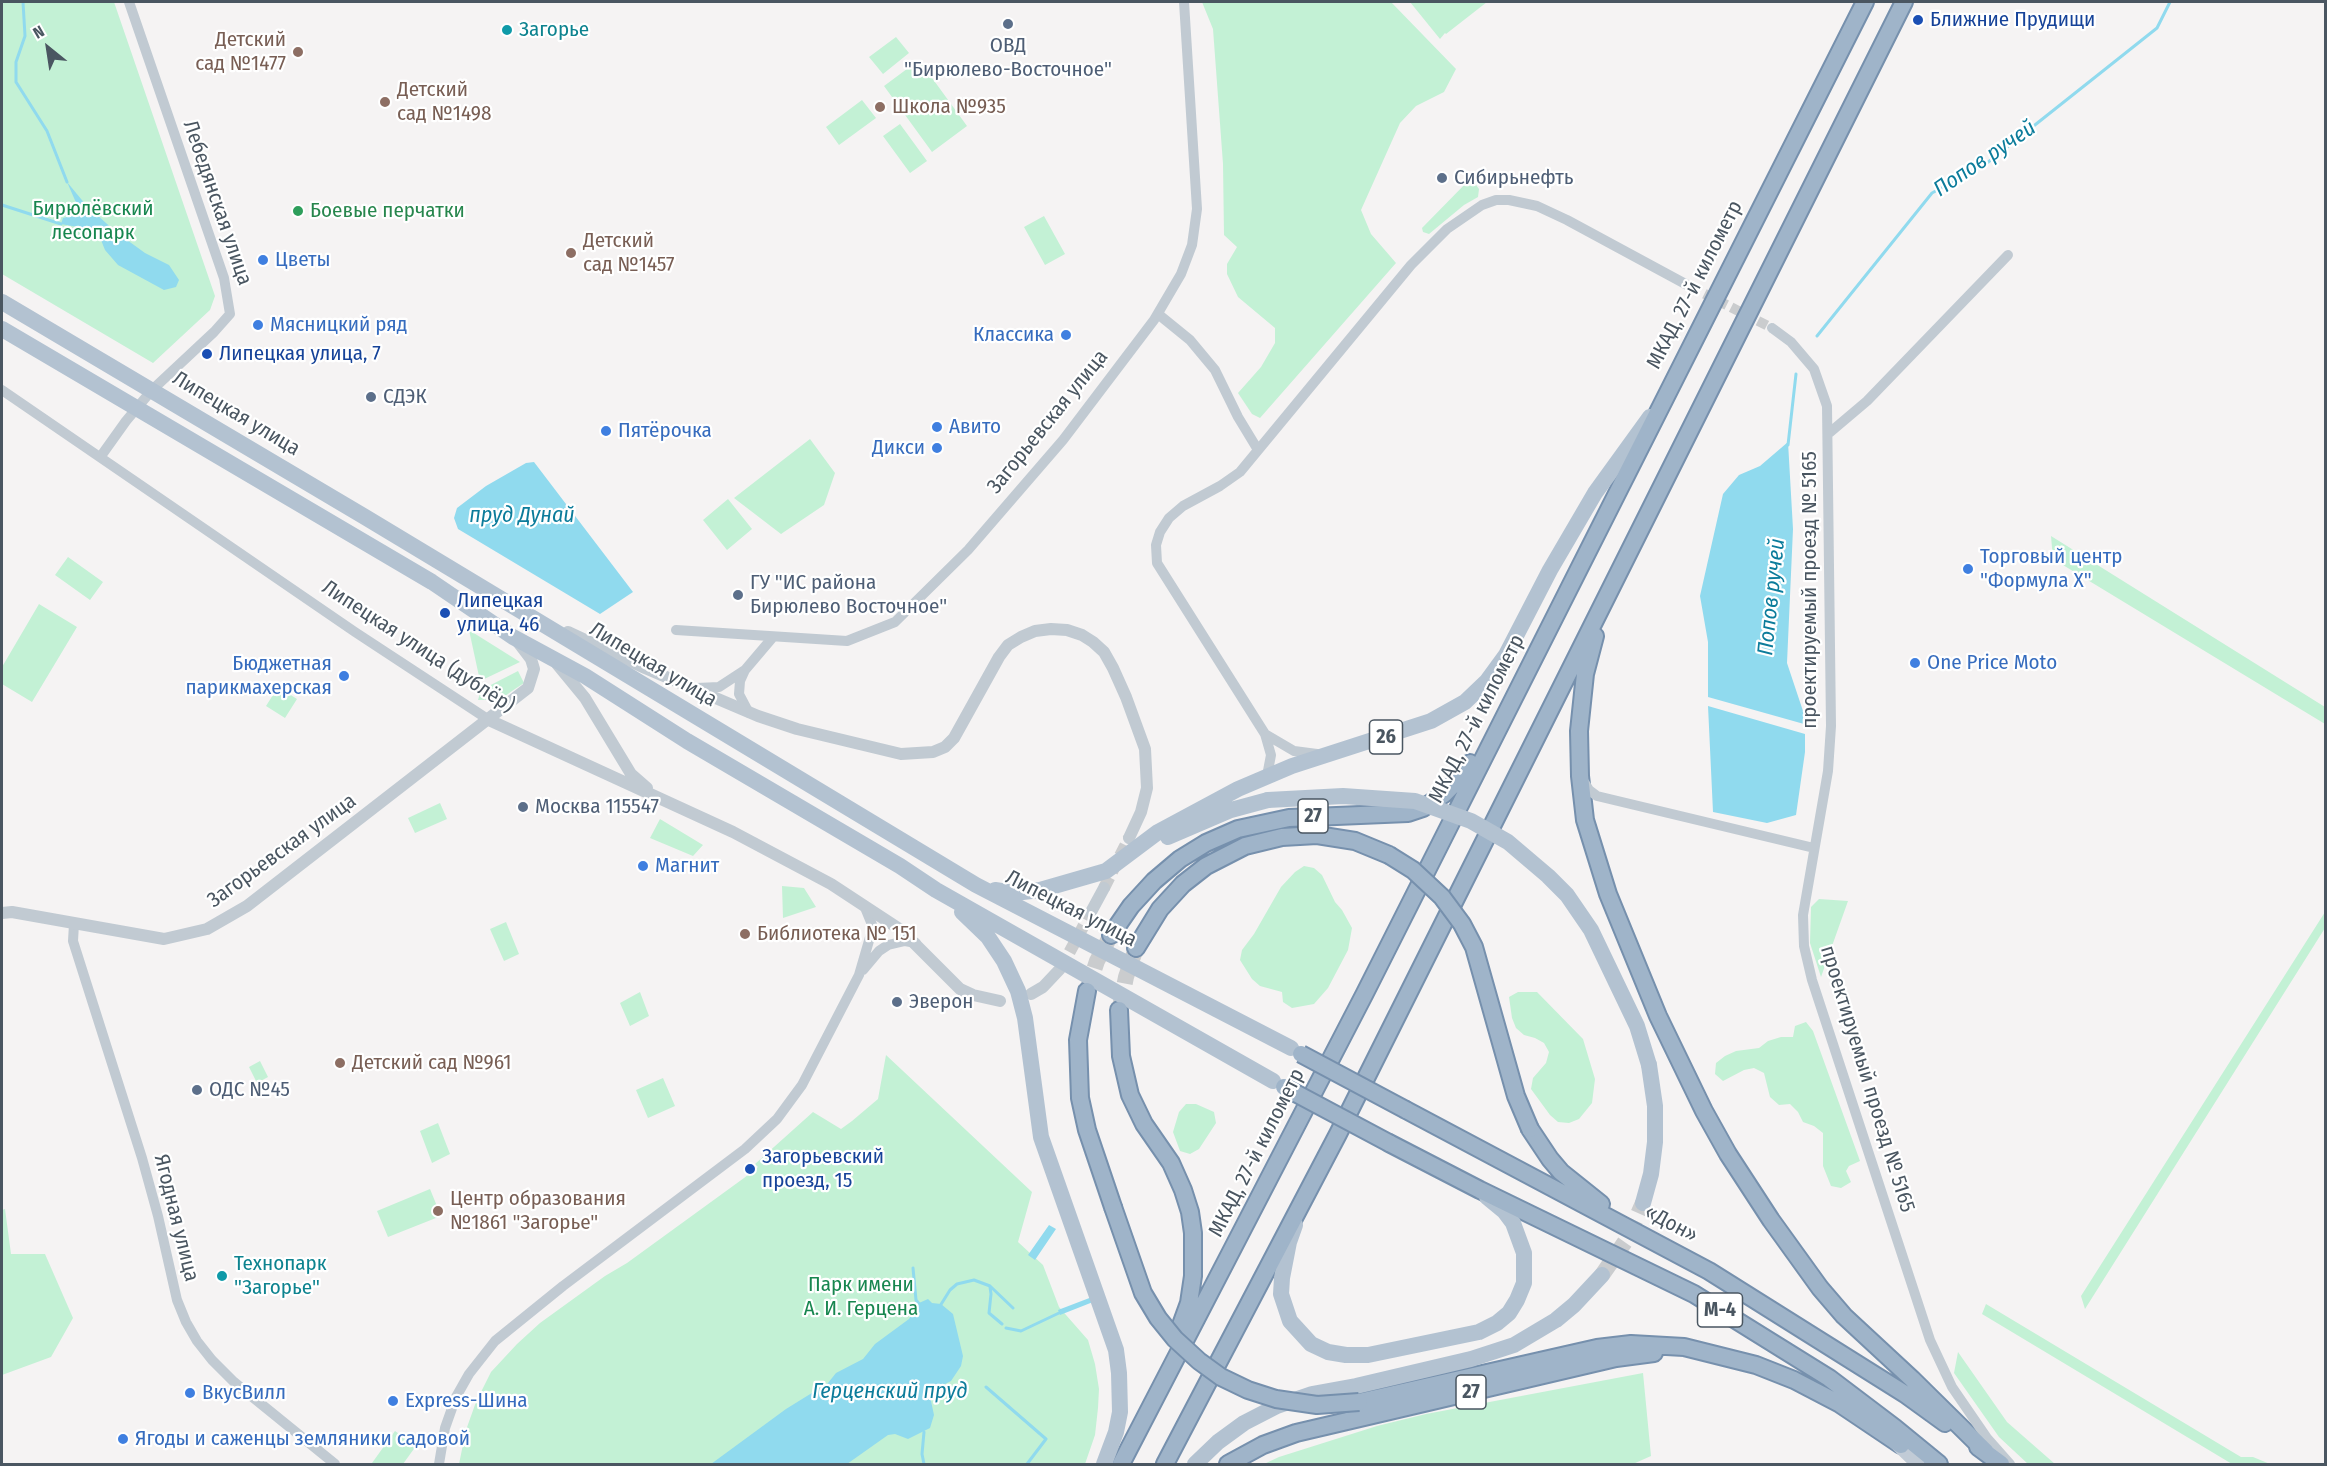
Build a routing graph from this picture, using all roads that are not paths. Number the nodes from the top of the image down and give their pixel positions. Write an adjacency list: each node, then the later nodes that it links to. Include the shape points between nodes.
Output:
1 (129, 2): 12 (street, Лебедянская улица, via 224,278 230,306 227,319)
2 (1184, 2): 8 (street, Загорьевская улица, via 1197,209 1182,274)
3 (1864, 2): 13 (highway, МКАД, 27-й километр)
4 (1904, 2): 20 (highway)
5 (2008, 255): 16 (street, via 1867,401)
6 (1690, 287): 18 (street, via 1537,206 1509,200 1482,205 1446,230 1411,265)
7 (2, 302): 12 (main road, Липецкая улица)
8 (1158, 314): 18 (street, via 1190,340 1215,370); 24 (street, Загорьевская улица, via 1063,440 968,550 895,622 847,641)
9 (2, 329): 14 (main road)
10 (1776, 330): 16 (street, проектируемый проезд № 5165, via 1814,369 1827,406)
11 (2, 390): 19 (street, Липецкая улица (дублёр))
12 (152, 390): 14 (street, Лебедянская улица); 15 (main road, Липецкая улица)
13 (1661, 402): 28 (highway, МКАД, 27-й километр); 32 (main road, 26, via 1595,493 1506,656 1487,681 1443,716)
14 (136, 409): 17 (main road); 19 (street)
15 (207, 424): 17 (street, via 198,422 191,427 190,438); 21 (main road, Липецкая улица)
16 (1828, 434): 37 (street, проектируемый проезд № 5165, via 1832,726)
17 (195, 444): 23 (main road, via 432,582)
18 (1258, 450): 31 (street, via 1230,480 1175,511 1160,531 1155,550 1160,568)
19 (101, 456): 30 (street, Липецкая улица (дублёр))
20 (1615, 579): 33 (highway, via 1585,674 1579,731); 57 (highway)
21 (517, 609): 27 (street); 39 (main road, Липецкая улица)
22 (676, 630): 24 (street, Загорьевская улица)
23 (513, 636): 25 (main road); 30 (street, Загорьевская улица, via 531,659 532,681)
24 (773, 637): 26 (street)
25 (552, 658): 35 (street, via 585,698 631,774); 40 (main road)
26 (745, 670): 27 (street, via 719,687); 29 (street, via 739,694)
27 (689, 687): 29 (street)
28 (1507, 708): 45 (highway, 27, via 1460,778 1436,800 1398,815 1289,818 1238,829 1206,843 1167,870 1131,906); 63 (highway, МКАД, 27-й километр)
29 (749, 713): 36 (street, via 901,754 933,752 954,738 989,671 1008,645 1035,631 1067,630 1082,635 1104,652 1145,749 1147,788)
30 (489, 720): 35 (street, Липецкая улица (дублёр)); 44 (street, Загорьевская улица, via 247,906 207,929 164,939)
31 (1265, 734): 32 (street, via 1294,751); 34 (street, via 1271,754)
32 (1327, 754): 34 (main road, 26)
33 (1580, 776): 37 (street, via 1597,796); 64 (highway, via 1585,820 1608,894 1658,1016 1728,1154 1798,1260 1844,1316)
34 (1267, 777): 38 (main road, 26, via 1184,817 1140,844)
35 (673, 804): 41 (street, Липецкая улица (дублёр), via 782,857)
36 (1129, 838)
37 (1814, 848): 76 (street, проектируемый проезд № 5165, via 1803,915 1804,946 1812,980 1938,1361 1972,1417)
38 (1105, 879): 39 (main road, 26, via 1014,893); 42 (street); 58 (main road, bridge, via 1174,834 1241,807 1269,801 1343,796 1415,801 1471,821 1508,842 1567,896 1591,930 1636,1026 1649,1065 1655,1106 1655,1142)
39 (976, 885): 54 (main road, Липецкая улица)
40 (936, 890): 55 (main road); 67 (main road, via 988,937 1018,991 1041,1137 1110,1332 1119,1372 1120,1412)
41 (862, 903): 46 (street, Липецкая улица (дублёр)); 49 (street, via 873,927)
42 (1091, 912)
43 (2, 914): 44 (street, Загорьевская улица, via 12,912)
44 (74, 924): 65 (street, Ягодная улица, via 73,941 142,1158 186,1322 212,1360 234,1382)
45 (1111, 935)
46 (916, 943): 49 (street, via 905,940 888,945); 52 (street, Липецкая улица (дублёр), via 960,989)
47 (1136, 948): 59 (highway, bridge, via 1160,909 1183,884 1245,846 1282,837 1317,835 1355,842 1389,855 1413,870 1442,897 1471,940 1516,1096 1530,1129 1561,1172)
48 (1060, 969): 51 (street)
49 (859, 975): 66 (street, via 802,1085 777,1119 745,1149 511,1326 482,1356 450,1411)
50 (1087, 991): 61 (highway, 27, bridge, via 1078,1041 1080,1098 1113,1207 1143,1293 1158,1318 1199,1361 1221,1377 1276,1399 1317,1405 1359,1402 1597,1348 1631,1344 1684,1347)
51 (1031, 994)
52 (1000, 1001)
53 (1119, 1010): 63 (highway, via 1124,1076 1137,1111 1171,1162 1183,1190 1190,1212 1194,1254 1186,1317)
54 (1296, 1051): 59 (highway, «Дон» / М-4, bridge)
55 (1279, 1084): 56 (highway, М-4, bridge)
56 (1480, 1190): 57 (main road, via 1504,1210 1524,1253 1524,1283 1509,1313 1479,1332 1368,1355 1337,1354 1311,1344 1290,1322 1284,1308 1282,1278 1289,1242); 74 (highway, М-4, via 1694,1294 1829,1378)
57 (1306, 1195): 69 (highway)
58 (1643, 1203)
59 (1638, 1232): 64 (highway, «Дон» / М-4, via 1839,1352)
60 (1602, 1275): 70 (main road, via 1556,1320 1514,1345 1472,1359 1312,1394 1277,1406 1244,1423)
61 (1722, 1356): 62 (highway, 27, via 1794,1380 1840,1404); 71 (highway, 27, via 1653,1353 1616,1358 1296,1433)
62 (1891, 1438): 72 (main road); 73 (highway, 27)
63 (1133, 1442): 68 (highway)
64 (1986, 1452): 75 (highway, «Дон» / М-4)
65 (335, 1464)
66 (439, 1464)
67 (1104, 1464)
68 (1121, 1464)
69 (1165, 1464)
70 (1195, 1464)
71 (1228, 1464)
72 (1918, 1464)
73 (1930, 1464)
74 (1939, 1464)
75 (2001, 1464)
76 (2010, 1464)

